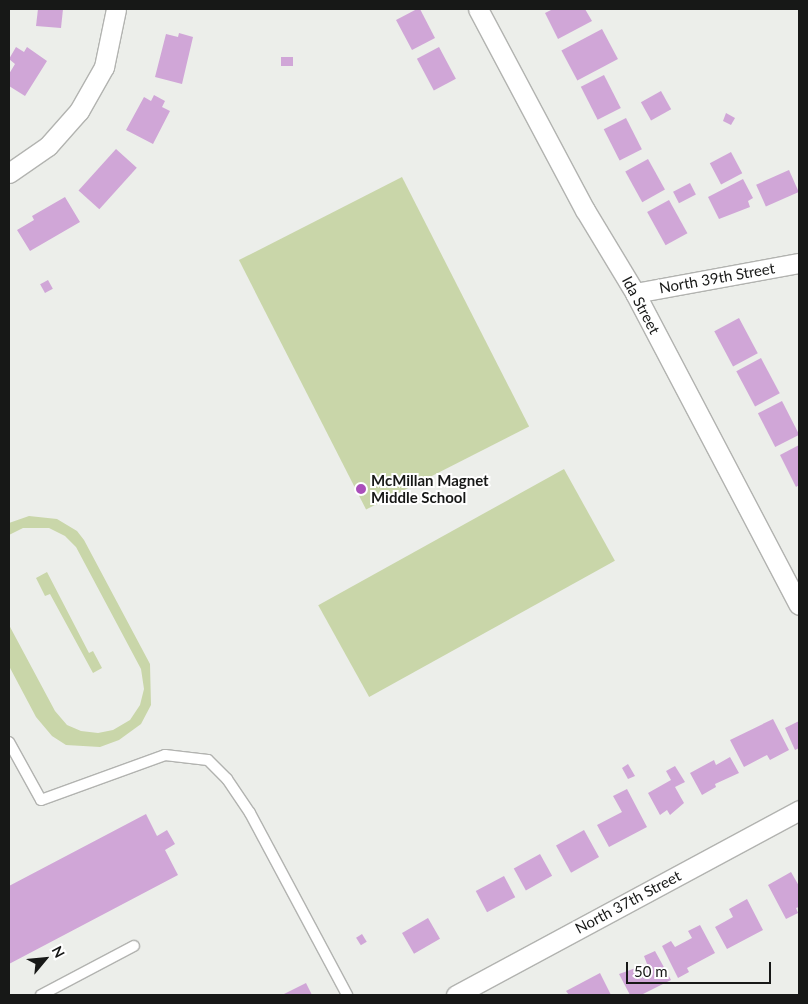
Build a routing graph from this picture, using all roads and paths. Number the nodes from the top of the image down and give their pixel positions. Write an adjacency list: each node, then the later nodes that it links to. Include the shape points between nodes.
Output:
1 (116, 9): 3 (street, via 104,66 79,112 48,146)
2 (478, 9): 5 (street, Ida Street, via 585,210)
3 (9, 173)
4 (799, 263): 5 (street, North 39th Street)
5 (635, 293): 6 (street, Ida Street)
6 (799, 604)
7 (9, 742): 11 (lane, via 41,800 166,755 208,760 227,779 250,813)
8 (799, 810): 12 (street, North 37th Street)
9 (134, 946): 10 (lane)
10 (41, 995)
11 (348, 995)
12 (456, 995)

